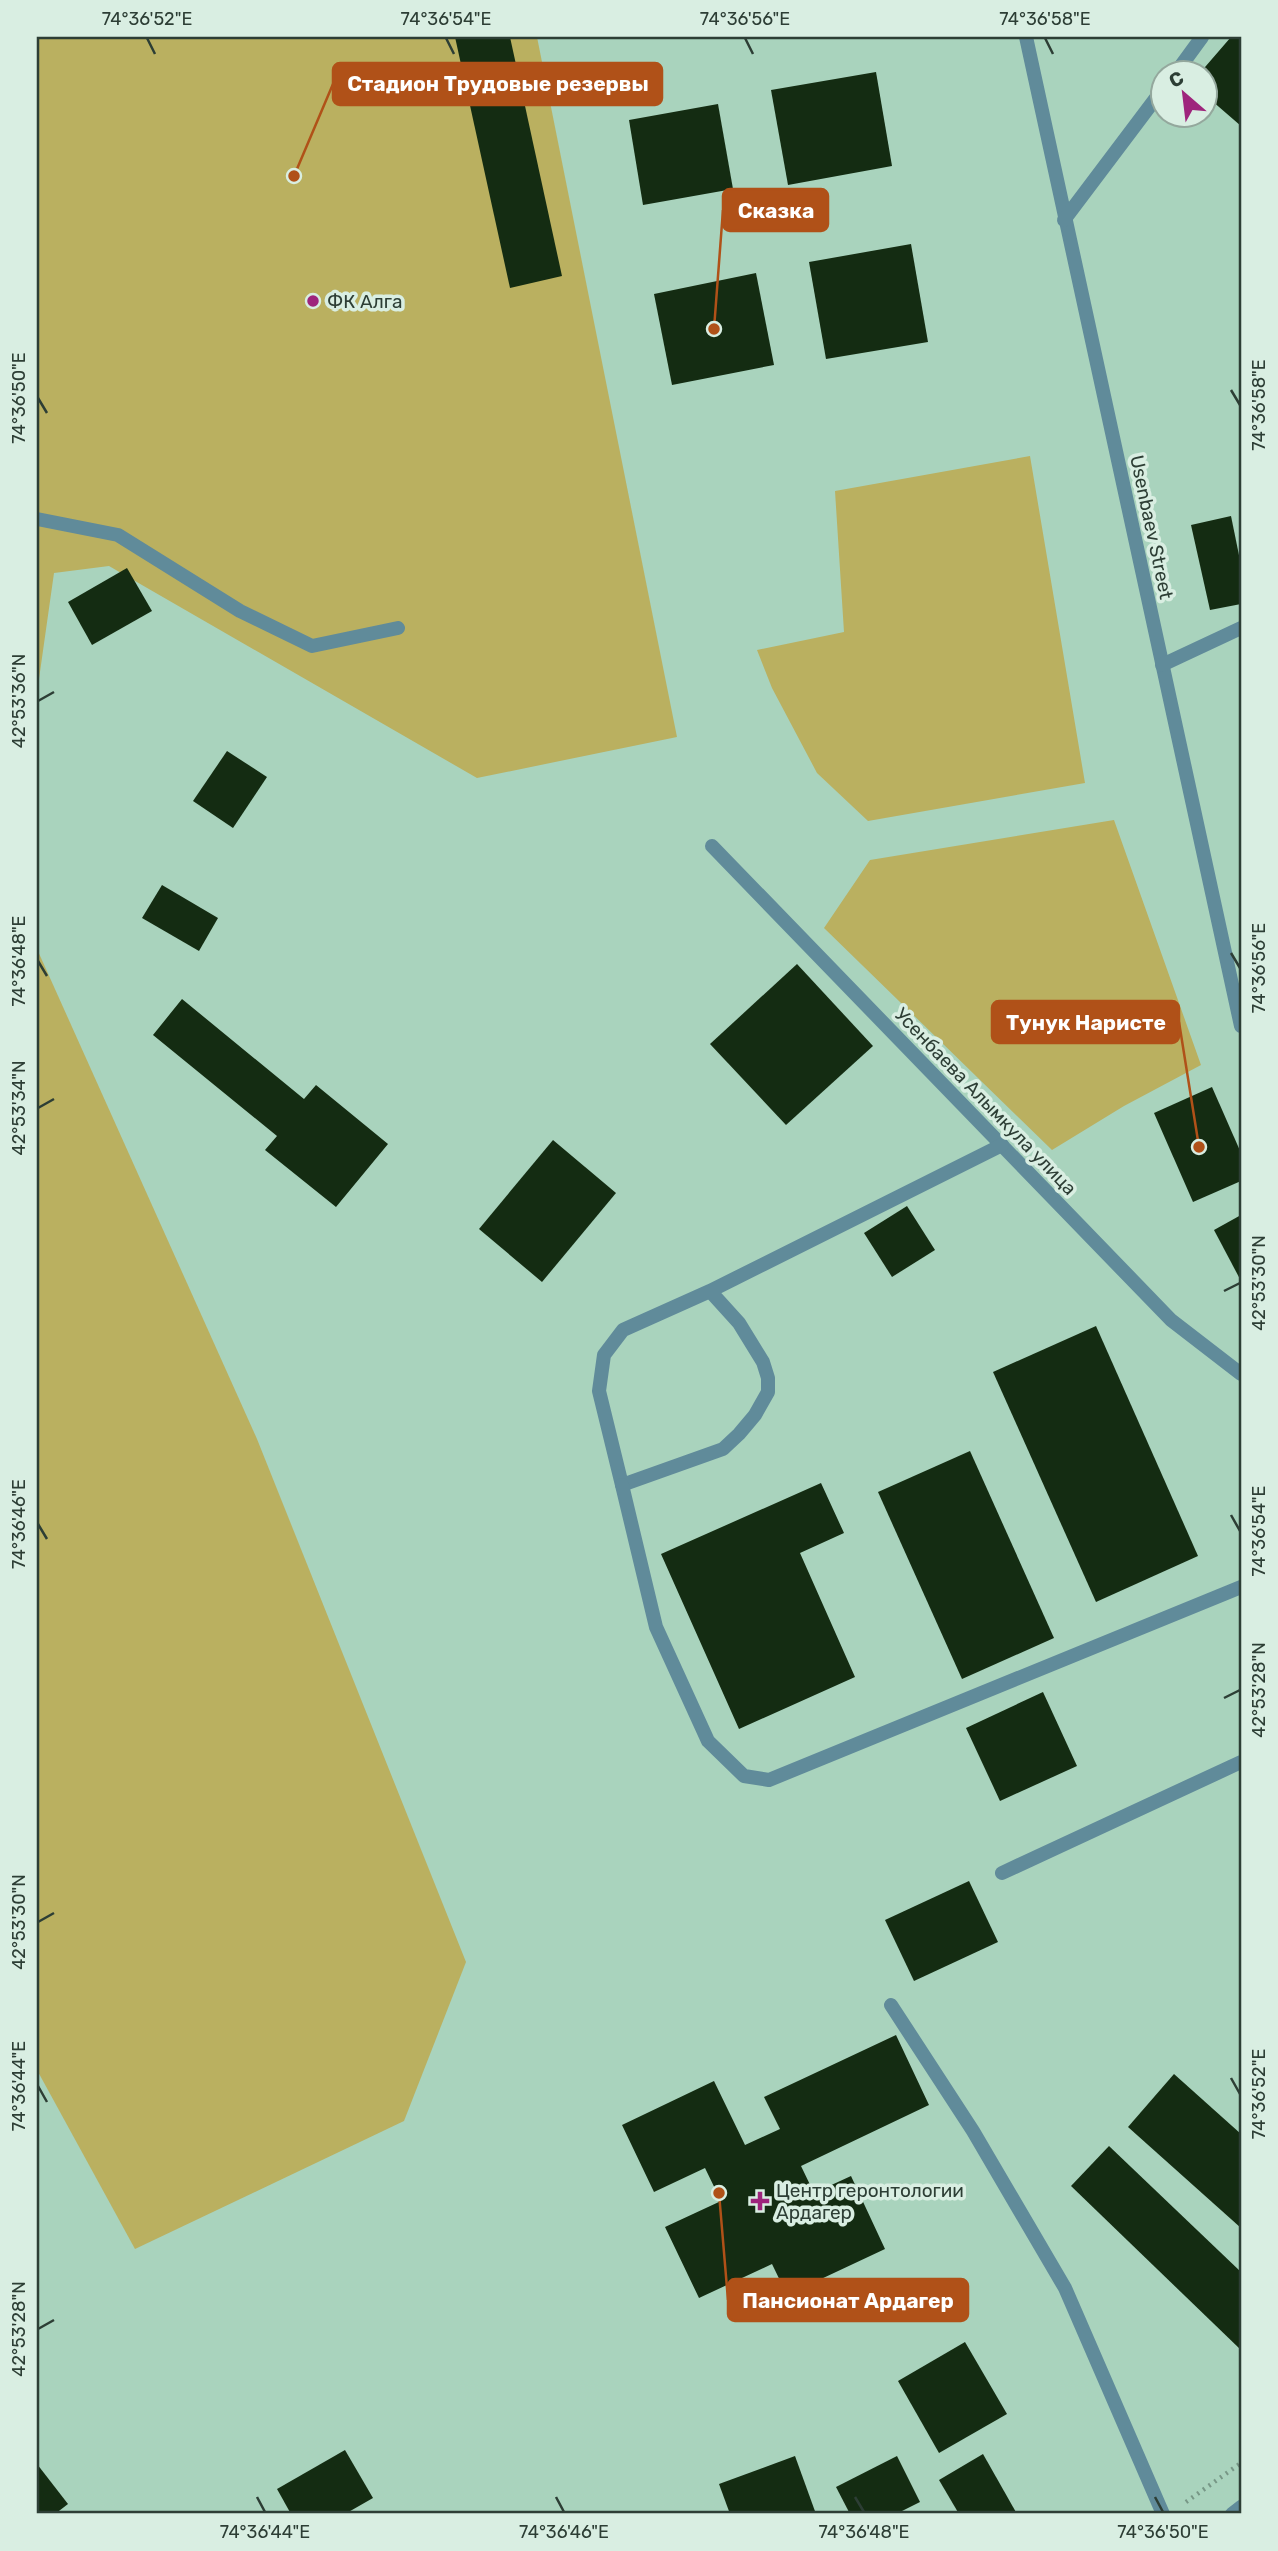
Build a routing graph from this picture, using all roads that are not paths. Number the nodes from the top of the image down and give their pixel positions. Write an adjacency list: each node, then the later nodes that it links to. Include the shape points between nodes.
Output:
1 (1026, 37): 5 (street, Usenbaev Street)
2 (1202, 37): 3 (street)
3 (1185, 60)
4 (1148, 110): 5 (street)
5 (1064, 220): 9 (street, Usenbaev Street)
6 (37, 519): 7 (street, via 118,535 240,611 312,646)
7 (398, 628)
8 (1241, 628): 9 (street)
9 (1162, 665): 11 (street, Usenbaev Street)
10 (712, 846): 12 (street, Усенбаева Алымкула улица)
11 (1241, 1026)
12 (1002, 1145): 13 (street); 14 (street, Усенбаева Алымкула улица, via 1171,1320)
13 (710, 1291): 15 (street, via 624,1330 604,1355 599,1391); 15 (street, via 739,1323 763,1362 768,1392 740,1434 723,1449)
14 (1241, 1374)
15 (622, 1485): 16 (street, via 656,1627 708,1741 744,1776 769,1780)
16 (1241, 1587)
17 (1241, 1762): 18 (street)
18 (1002, 1873)
19 (891, 2005): 21 (street, via 973,2131 1065,2288)
20 (1241, 2507): 22 (street)
21 (1163, 2514)
22 (1232, 2514)

